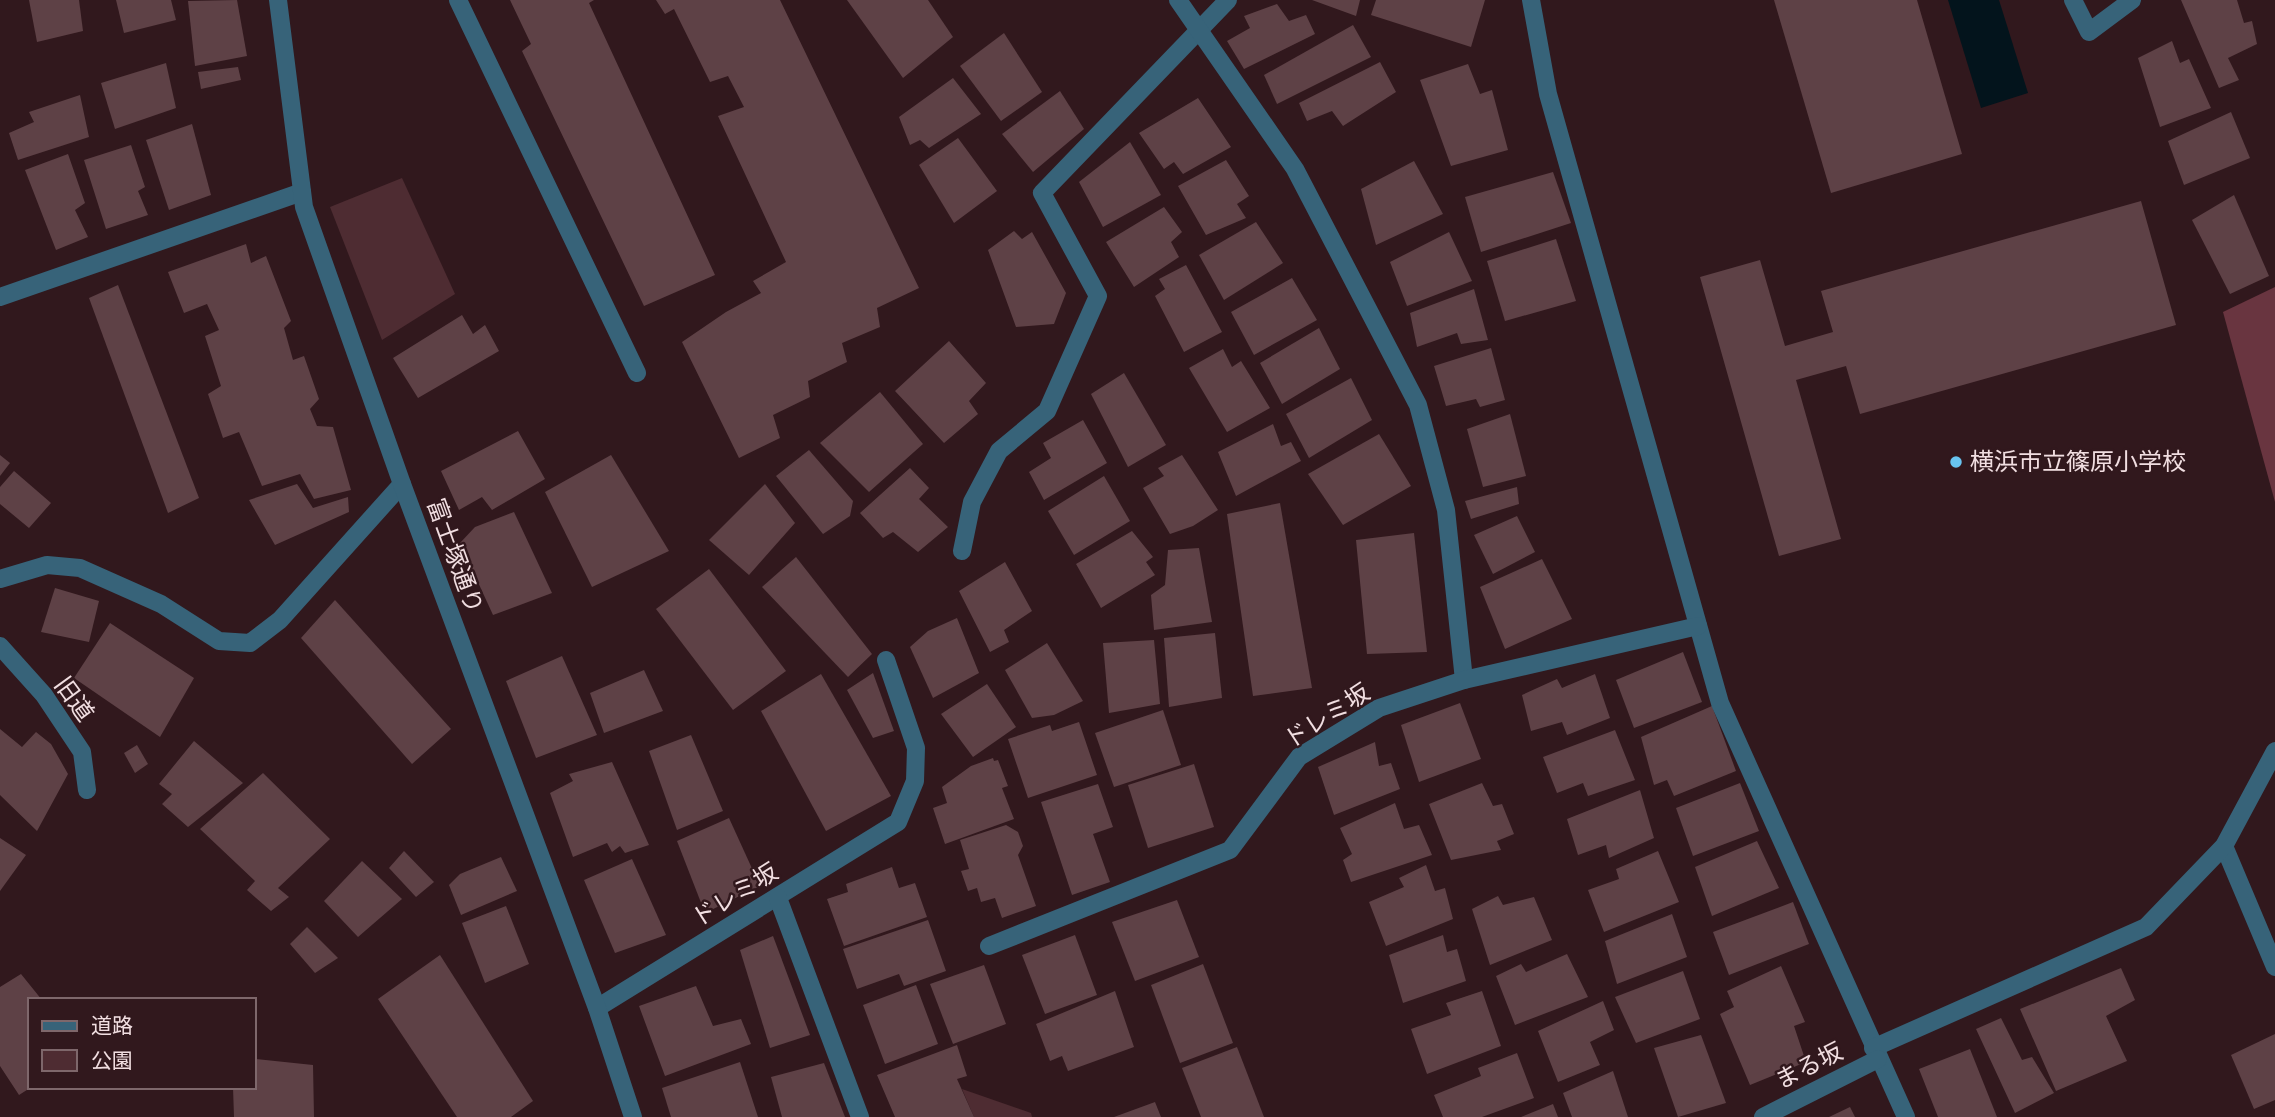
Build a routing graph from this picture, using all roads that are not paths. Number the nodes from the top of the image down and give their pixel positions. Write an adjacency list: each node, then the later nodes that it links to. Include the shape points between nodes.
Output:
1 (278, 0): 9 (street, 富士塚通り)
2 (458, 0): 11 (street)
3 (1178, 0): 8 (street)
4 (1228, 0): 8 (street)
5 (1531, 0): 15 (street, via 1548,94)
6 (2073, 0): 7 (street, via 2089,32)
7 (2132, 0)
8 (1200, 32): 13 (street, via 1042,193 1098,296 1047,411 999,451 972,502); 18 (street, via 1295,169 1418,405 1446,510)
9 (302, 192): 10 (street); 12 (street, 富士塚通り)
10 (0, 297)
11 (637, 373)
12 (402, 484): 14 (street, via 280,620 250,643 219,640 161,604 80,568 47,565); 25 (street, 富士塚通り)
13 (962, 551)
14 (0, 579)
15 (1698, 626): 18 (street, ドレミ坂); 26 (street, via 1720,703)
16 (0, 646): 20 (street, 旧道, via 44,695 82,752)
17 (886, 660): 22 (street, ドレミ坂, via 916,748 915,781 898,822)
18 (1464, 680): 23 (street, ドレミ坂, via 1379,708 1298,757 1230,850)
19 (2275, 751): 21 (street, まる坂)
20 (87, 790)
21 (2224, 846): 24 (street); 26 (street, まる坂, via 2146,927)
22 (778, 898): 25 (street, ドレミ坂); 28 (street)
23 (989, 946)
24 (2275, 967)
25 (597, 1008): 27 (street, 富士塚通り)
26 (1875, 1053): 29 (street, まる坂); 30 (street)
27 (633, 1117)
28 (860, 1117)
29 (1763, 1117)
30 (1906, 1117)

